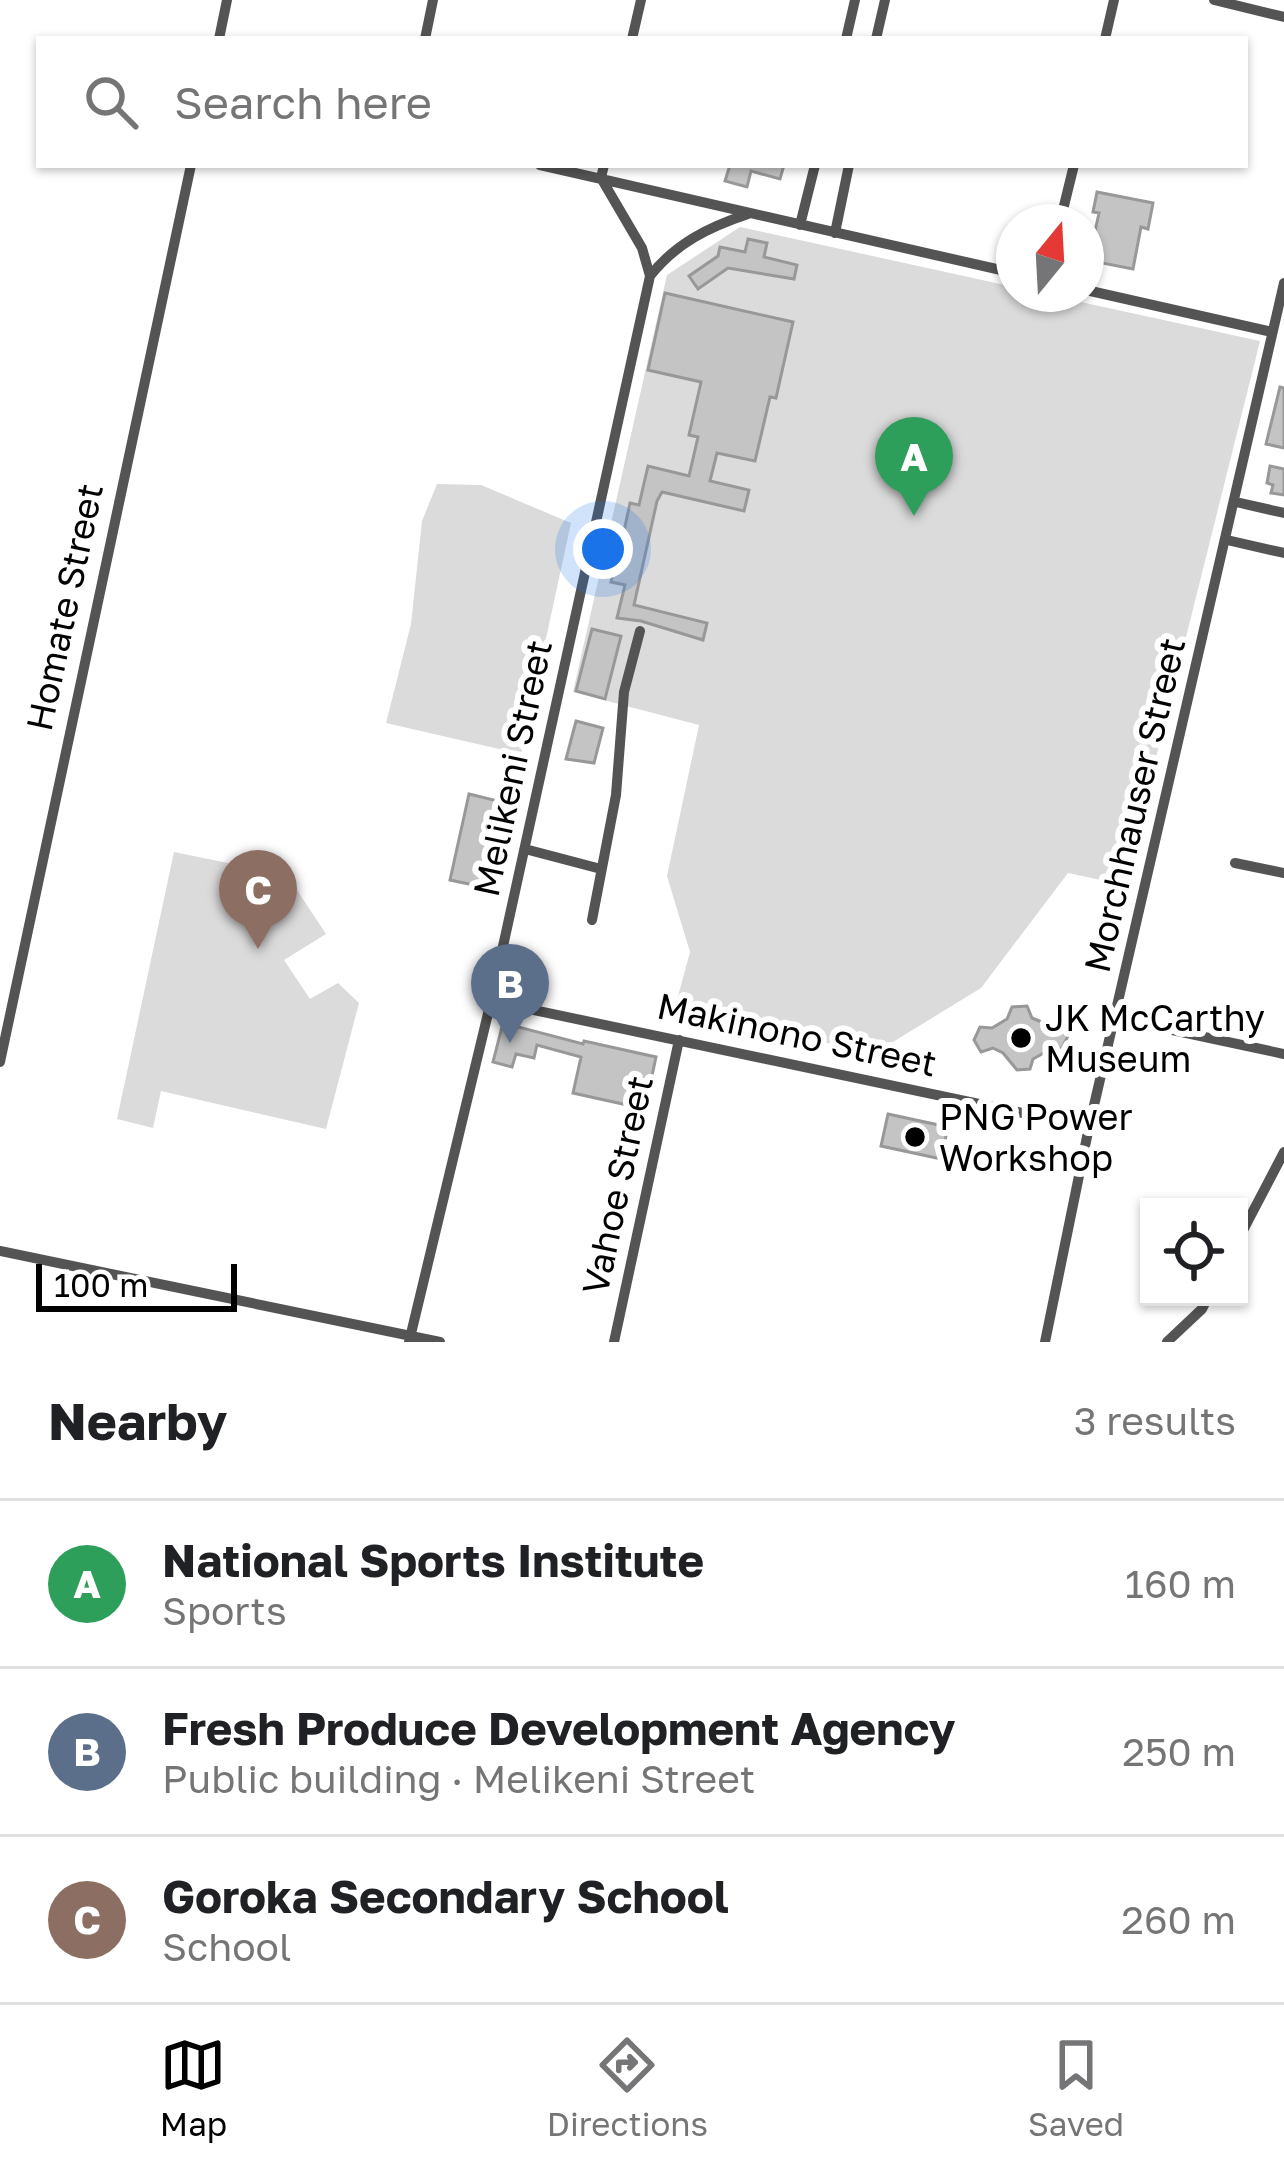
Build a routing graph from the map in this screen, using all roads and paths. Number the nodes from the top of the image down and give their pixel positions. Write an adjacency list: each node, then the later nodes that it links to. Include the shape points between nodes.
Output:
1 (227, 0): 9 (street)
2 (433, 0): 10 (street)
3 (641, 0): 11 (street)
4 (855, 0): 12 (street)
5 (885, 0): 13 (street)
6 (1114, 0): 14 (street)
7 (1214, 0): 8 (street)
8 (1284, 17)
9 (220, 36)
10 (425, 36)
11 (633, 36)
12 (847, 36)
13 (878, 36)
14 (1106, 36)
15 (190, 168): 44 (street, Homate Street)
16 (567, 168): 20 (street)
17 (814, 168): 23 (street)
18 (848, 168): 24 (street)
19 (1073, 168): 21 (street)
20 (603, 172): 22 (street); 26 (street)
21 (1064, 204)
22 (748, 214): 23 (street); 26 (street, via 704,229)
23 (800, 225): 24 (street)
24 (835, 232): 25 (street)
25 (996, 269)
26 (650, 276): 35 (street, Melikeni Street)
27 (1284, 283): 29 (street, Morchhauser Street)
28 (1104, 294): 29 (street)
29 (1272, 332): 30 (street, Morchhauser Street)
30 (1236, 502): 31 (street); 32 (street, Morchhauser Street)
31 (1284, 513)
32 (1227, 540): 33 (street); 41 (street, Morchhauser Street)
33 (1284, 553)
34 (640, 631): 37 (street)
35 (525, 849): 37 (street); 40 (street, Melikeni Street)
36 (1235, 863): 38 (street)
37 (601, 869): 39 (street)
38 (1284, 873)
39 (592, 920)
40 (491, 1001): 42 (street, Makinono Street); 50 (street, Melikeni Street)
41 (1116, 1018): 43 (street); 45 (street, Morchhauser Street)
42 (679, 1040): 45 (street, Makinono Street); 52 (street, Vahoe Street)
43 (1284, 1054)
44 (0, 1062)
45 (1089, 1127): 53 (street, Morchhauser Street)
46 (1284, 1152): 47 (street)
47 (1248, 1221)
48 (0, 1251): 50 (street)
49 (1204, 1306): 54 (street)
50 (410, 1339): 51 (street)
51 (440, 1342)
52 (614, 1342)
53 (1045, 1342)
54 (1167, 1342)

